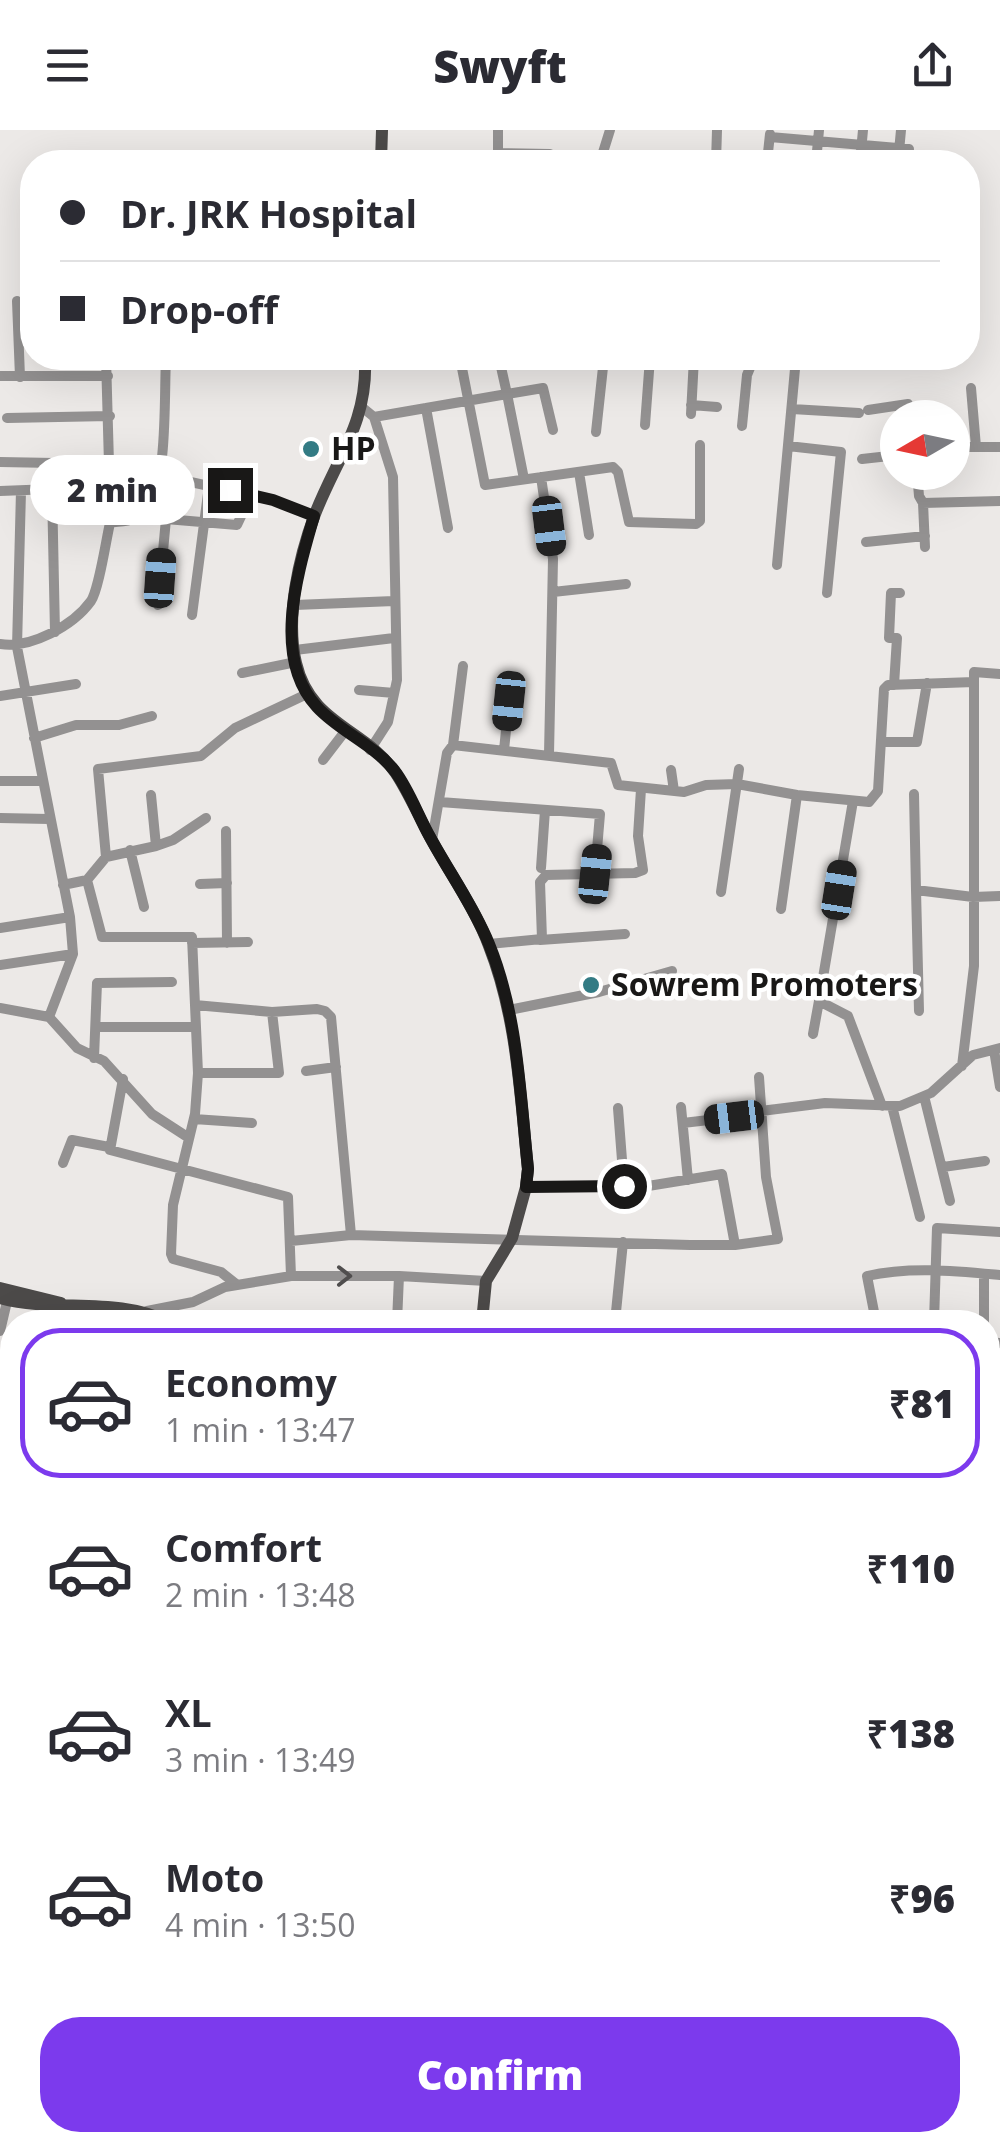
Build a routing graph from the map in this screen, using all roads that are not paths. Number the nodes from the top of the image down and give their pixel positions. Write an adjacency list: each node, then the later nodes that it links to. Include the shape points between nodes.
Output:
1 (863, 130): 5 (street)
2 (901, 130): 6 (street)
3 (770, 134): 4 (street)
4 (819, 136): 5 (street)
5 (862, 145): 6 (street); 7 (street)
6 (904, 149)
7 (861, 150)
8 (18, 301): 21 (street)
9 (107, 370): 20 (street)
10 (165, 370): 46 (street)
11 (366, 370): 29 (main road)
12 (462, 370): 24 (street)
13 (502, 370): 23 (street)
14 (603, 370): 35 (street)
15 (649, 370): 32 (street)
16 (693, 370): 25 (street, via 691,409)
17 (750, 370): 33 (street)
18 (795, 370): 27 (street)
19 (0, 376): 21 (street)
20 (108, 376): 21 (street); 30 (street)
21 (20, 377)
22 (970, 388): 40 (street)
23 (507, 394): 24 (street); 34 (street, via 543,388); 48 (street)
24 (468, 400): 26 (street); 48 (street, via 483,482)
25 (717, 406)
26 (426, 408): 29 (street); 58 (street)
27 (792, 408): 28 (street); 37 (street)
28 (880, 408)
29 (369, 413): 56 (main road); 66 (street, via 393,477)
30 (110, 416): 31 (street); 44 (street)
31 (7, 418)
32 (645, 425)
33 (742, 426)
34 (553, 430)
35 (596, 432)
36 (700, 445): 45 (street, via 698,524 629,522 616,468)
37 (788, 446): 61 (street); 65 (street, via 841,452)
38 (1000, 446): 40 (street)
39 (970, 447): 40 (street)
40 (976, 447)
41 (880, 457): 42 (street)
42 (862, 459)
43 (0, 462): 44 (street)
44 (109, 464): 46 (street)
45 (579, 472): 47 (street); 59 (street)
46 (160, 477): 49 (street); 70 (street, via 147,511 110,523 92,600)
47 (540, 477): 48 (street); 63 (street)
48 (524, 479)
49 (210, 486): 53 (street); 57 (street)
50 (918, 490): 55 (street)
51 (0, 491): 52 (street)
52 (21, 491): 70 (street, via 52,489); 73 (street)
53 (251, 495): 56 (street); 57 (street, via 237,525)
54 (1000, 501): 55 (street)
55 (923, 503): 60 (street, via 925,542)
56 (314, 516): 68 (main road)
57 (204, 524): 67 (street, via 168,518 163,524); 69 (street)
58 (448, 528)
59 (589, 535)
60 (866, 542)
61 (778, 565)
62 (626, 584): 63 (street)
63 (553, 592): 95 (street)
64 (900, 593): 81 (street, via 890,593)
65 (826, 594)
66 (394, 601): 68 (street); 71 (street)
67 (158, 605)
68 (295, 606): 74 (main road)
69 (192, 616)
70 (55, 632): 73 (street)
71 (394, 638): 74 (street); 83 (street)
72 (0, 644): 73 (street)
73 (17, 647): 84 (street)
74 (295, 656): 76 (street); 85 (main road)
75 (464, 666): 92 (street)
76 (242, 673)
77 (1000, 674): 78 (street, via 974,672)
78 (974, 682): 79 (street); 126 (street)
79 (926, 683): 81 (street); 91 (street, via 917,742)
80 (76, 684): 84 (street)
81 (894, 685): 91 (street, via 884,689)
82 (359, 690): 83 (street)
83 (394, 693): 93 (street, via 388,722)
84 (26, 694): 86 (street); 90 (street)
85 (306, 694): 89 (main road); 117 (street, via 235,728 201,756 98,769)
86 (0, 696)
87 (509, 701): 94 (street)
88 (152, 716): 90 (street, via 120,725 76,725)
89 (346, 730): 93 (main road); 96 (street)
90 (34, 738): 100 (street)
91 (882, 742): 107 (street, via 876,798)
92 (452, 746): 94 (street); 108 (street)
93 (370, 750): 114 (main road, via 394,770)
94 (504, 750): 95 (street)
95 (549, 754): 102 (street, via 611,762 616,784)
96 (323, 760)
97 (672, 770): 103 (street)
98 (739, 770): 101 (street)
99 (0, 781): 100 (street)
100 (42, 781): 112 (street)
101 (737, 784): 103 (street); 106 (street); 125 (street)
102 (641, 788): 103 (street); 119 (street, via 643,870)
103 (674, 791)
104 (151, 794): 115 (street)
105 (914, 794): 124 (street)
106 (798, 795): 107 (street); 129 (street)
107 (853, 801): 142 (street)
108 (440, 802): 109 (street); 114 (street)
109 (545, 810): 118 (street); 119 (street, via 600,814)
110 (0, 818): 112 (street)
111 (206, 818): 115 (street)
112 (49, 819): 123 (street)
113 (226, 831): 121 (street)
114 (432, 841): 137 (main road)
115 (156, 846): 116 (street)
116 (130, 850): 117 (street); 128 (street)
117 (106, 857): 120 (street)
118 (541, 868)
119 (595, 874): 133 (street, via 542,877)
120 (87, 880): 123 (street); 136 (street, via 102,937 192,937)
121 (227, 883): 122 (street); 134 (street)
122 (200, 884)
123 (63, 886): 130 (street)
124 (916, 890): 126 (street); 147 (street)
125 (721, 892)
126 (973, 896): 127 (street); 154 (street, via 974,966)
127 (1000, 896)
128 (144, 907)
129 (781, 909)
130 (70, 916): 131 (street); 138 (street)
131 (0, 928)
132 (625, 934): 133 (street)
133 (539, 940): 137 (street)
134 (228, 942): 135 (street); 136 (street)
135 (248, 942)
136 (192, 943): 143 (street)
137 (489, 944): 145 (main road)
138 (73, 954): 139 (street); 148 (street)
139 (0, 965)
140 (672, 971): 145 (street)
141 (172, 982): 149 (street, via 97,983)
142 (819, 1002): 151 (street); 162 (street, via 848,1016)
143 (195, 1006): 146 (street); 150 (street)
144 (0, 1008): 148 (street)
145 (508, 1010): 178 (main road)
146 (272, 1012): 155 (street, via 324,1011); 157 (street, via 279,1073)
147 (919, 1012)
148 (49, 1017): 153 (street)
149 (96, 1027): 150 (street); 153 (street)
150 (194, 1027): 157 (street)
151 (812, 1034)
152 (997, 1049): 154 (street, via 973,1055); 160 (street)
153 (94, 1058): 159 (street)
154 (962, 1066): 161 (street)
155 (336, 1067): 156 (street); 182 (street)
156 (306, 1071)
157 (198, 1073): 167 (street)
158 (759, 1077): 165 (street)
159 (123, 1079): 170 (street, via 152,1114); 171 (street)
160 (1000, 1087)
161 (924, 1096): 162 (street); 175 (street)
162 (887, 1106): 165 (street); 180 (street)
163 (618, 1108): 177 (street)
164 (681, 1108): 168 (street)
165 (761, 1111): 186 (street, via 778,1239)
166 (734, 1117): 168 (street)
167 (194, 1119): 169 (street); 170 (street)
168 (683, 1123): 176 (street)
169 (252, 1124)
170 (189, 1138): 174 (street)
171 (109, 1147): 173 (street, via 70,1141); 174 (street)
172 (986, 1161): 175 (street)
173 (63, 1163)
174 (182, 1167): 184 (street, via 288,1197); 193 (street, via 171,1254)
175 (943, 1168): 179 (street)
176 (688, 1180): 177 (street); 186 (street, via 722,1174)
177 (624, 1186): 178 (street)
178 (526, 1187): 183 (main road)
179 (950, 1201)
180 (920, 1216)
181 (1000, 1232): 187 (street, via 937,1228)
182 (351, 1235): 183 (street); 184 (street)
183 (512, 1238): 185 (street); 192 (main road)
184 (291, 1241): 190 (street)
185 (623, 1242): 186 (street); 199 (street)
186 (735, 1245)
187 (936, 1271): 188 (street); 200 (street, via 867,1276); 201 (street)
188 (984, 1274): 189 (street); 202 (street)
189 (1000, 1275)
190 (292, 1276): 191 (street, one-way to 191); 193 (street)
191 (398, 1276): 192 (street); 197 (street)
192 (486, 1281): 198 (main road)
193 (236, 1284): 196 (street)
194 (3, 1297): 195 (main road, via 45,1307)
195 (135, 1310)
196 (152, 1310)
197 (397, 1310)
198 (483, 1310)
199 (616, 1310)
200 (874, 1310)
201 (934, 1310)
202 (984, 1310)

